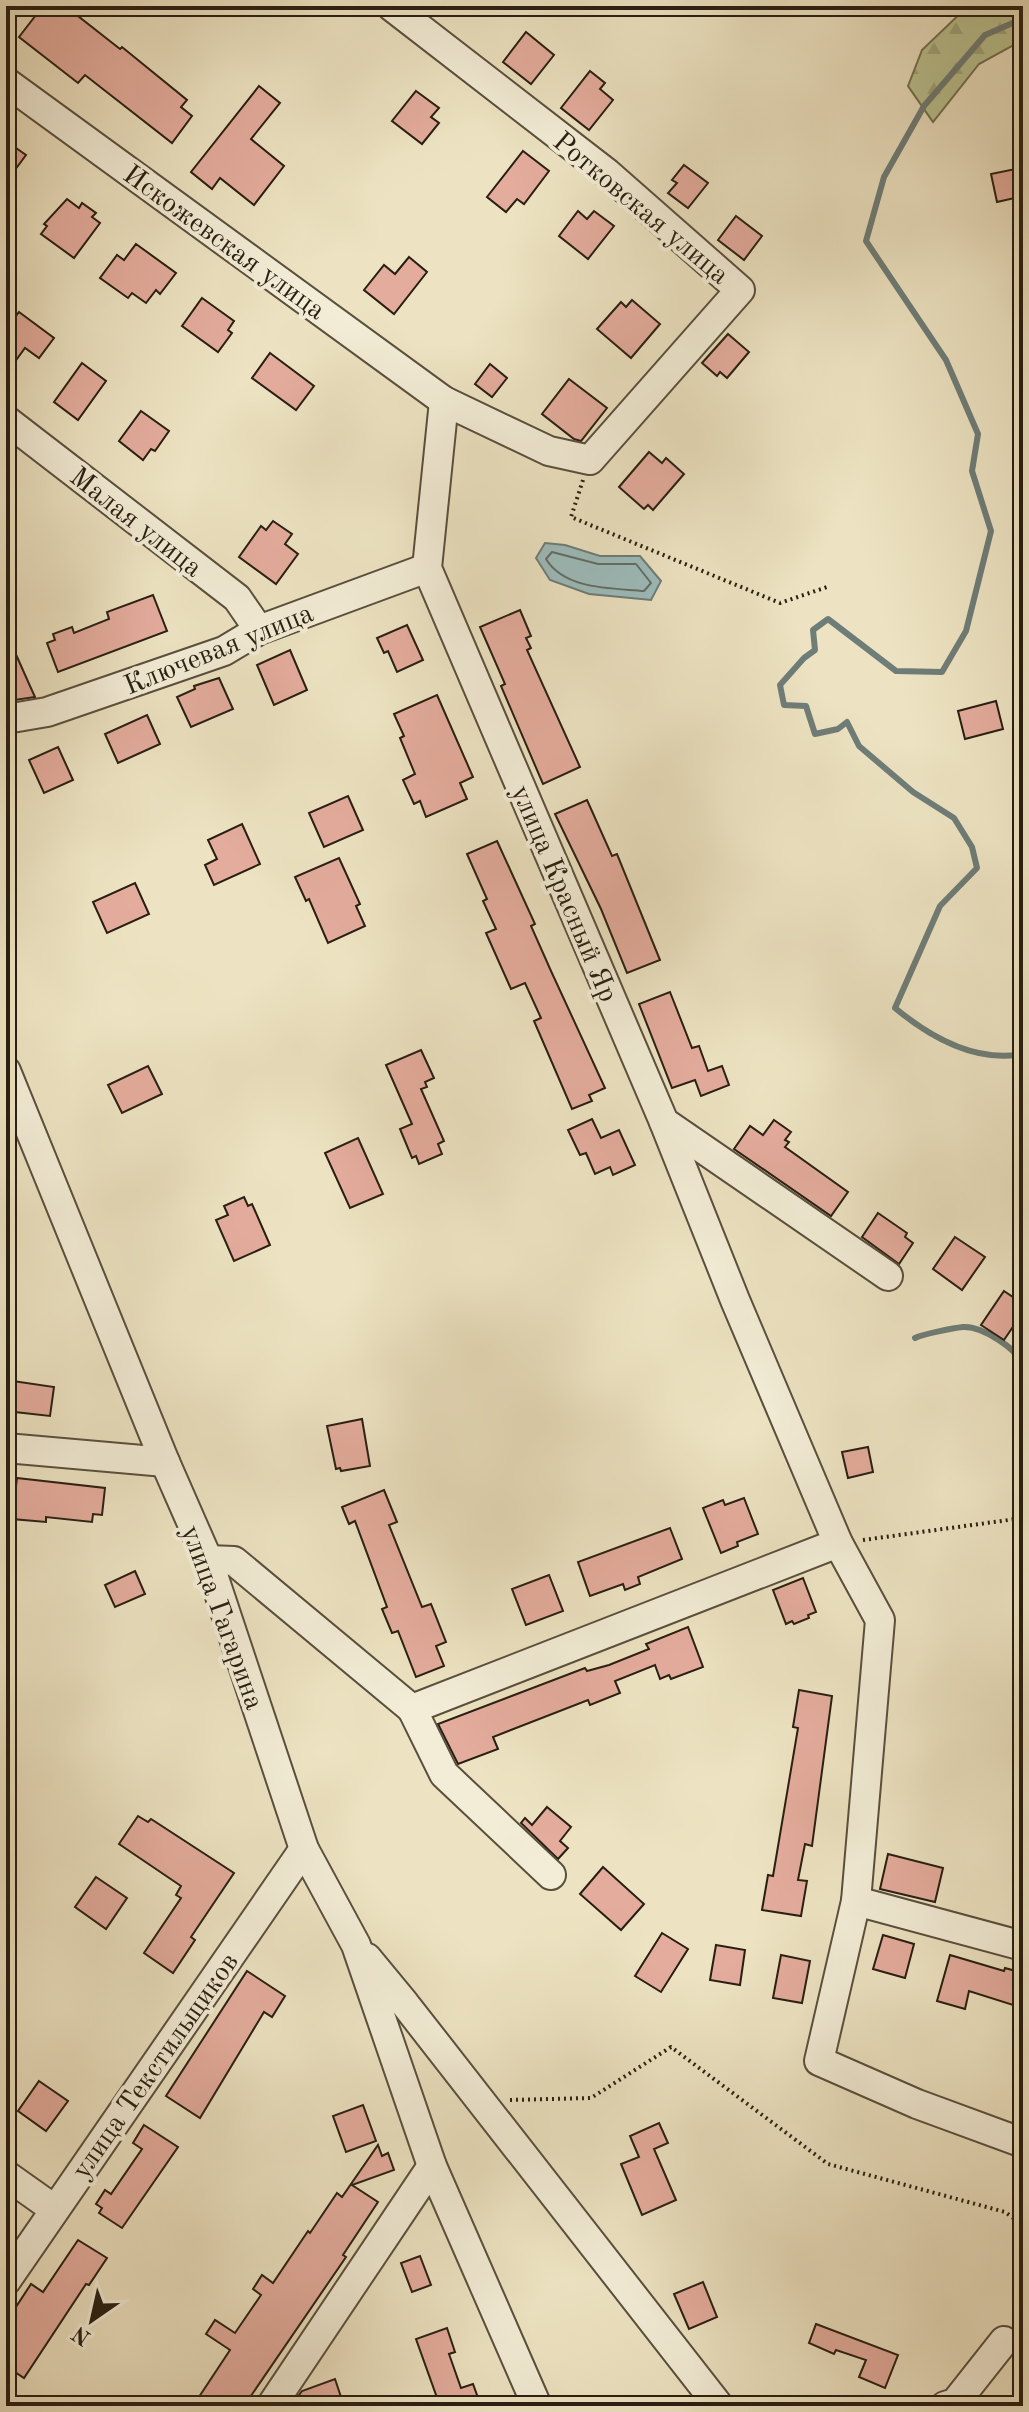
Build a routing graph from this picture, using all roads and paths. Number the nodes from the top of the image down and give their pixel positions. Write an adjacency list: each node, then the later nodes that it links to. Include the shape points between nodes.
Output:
1 (391, 6): 5 (street, Ротковская улица, via 607,173 740,290)
2 (6, 82): 3 (street, Искожевская улица)
3 (444, 401): 5 (street, via 549,451); 6 (street, улица Красный Яр)
4 (6, 420): 8 (street, Малая улица, via 237,598)
5 (590, 460): 7 (path, via 571,517 780,603)
6 (427, 568): 8 (street, Ключевая улица); 11 (street, улица Красный Яр)
7 (830, 586)
8 (259, 630): 9 (street, Ключевая улица, via 224,651 47,712)
9 (6, 719)
10 (6, 1071): 14 (street, улица Гагарина)
11 (664, 1122): 12 (street); 16 (street, улица Красный Яр)
12 (888, 1276)
13 (6, 1448): 14 (street)
14 (165, 1462): 17 (street, улица Гагарина)
15 (1023, 1518): 16 (path)
16 (838, 1543): 18 (street); 21 (street, улица Красный Яр, via 880,1620)
17 (208, 1560): 18 (street, via 234,1561); 19 (street, улица Гагарина)
18 (412, 1709): 20 (street, via 444,1774)
19 (304, 1849): 22 (street, улица Гагарина); 28 (street, улица Текстильщиков)
20 (551, 1875)
21 (856, 1901): 23 (street); 25 (street, улица Красный Яр, via 819,2061)
22 (356, 1945): 24 (street); 26 (street, улица Гагарина)
23 (1023, 1946)
24 (480, 2100): 29 (path, via 591,2098 671,2047 828,2164 1005,2212); 34 (street)
25 (1023, 2143)
26 (432, 2166): 32 (street); 33 (street, улица Гагарина)
27 (6, 2175): 28 (street)
28 (54, 2209): 30 (street, улица Текстильщиков)
29 (1023, 2225)
30 (6, 2281)
31 (1004, 2341): 35 (street, via 955,2403)
32 (271, 2406)
33 (537, 2406)
34 (719, 2406)
35 (945, 2406)

